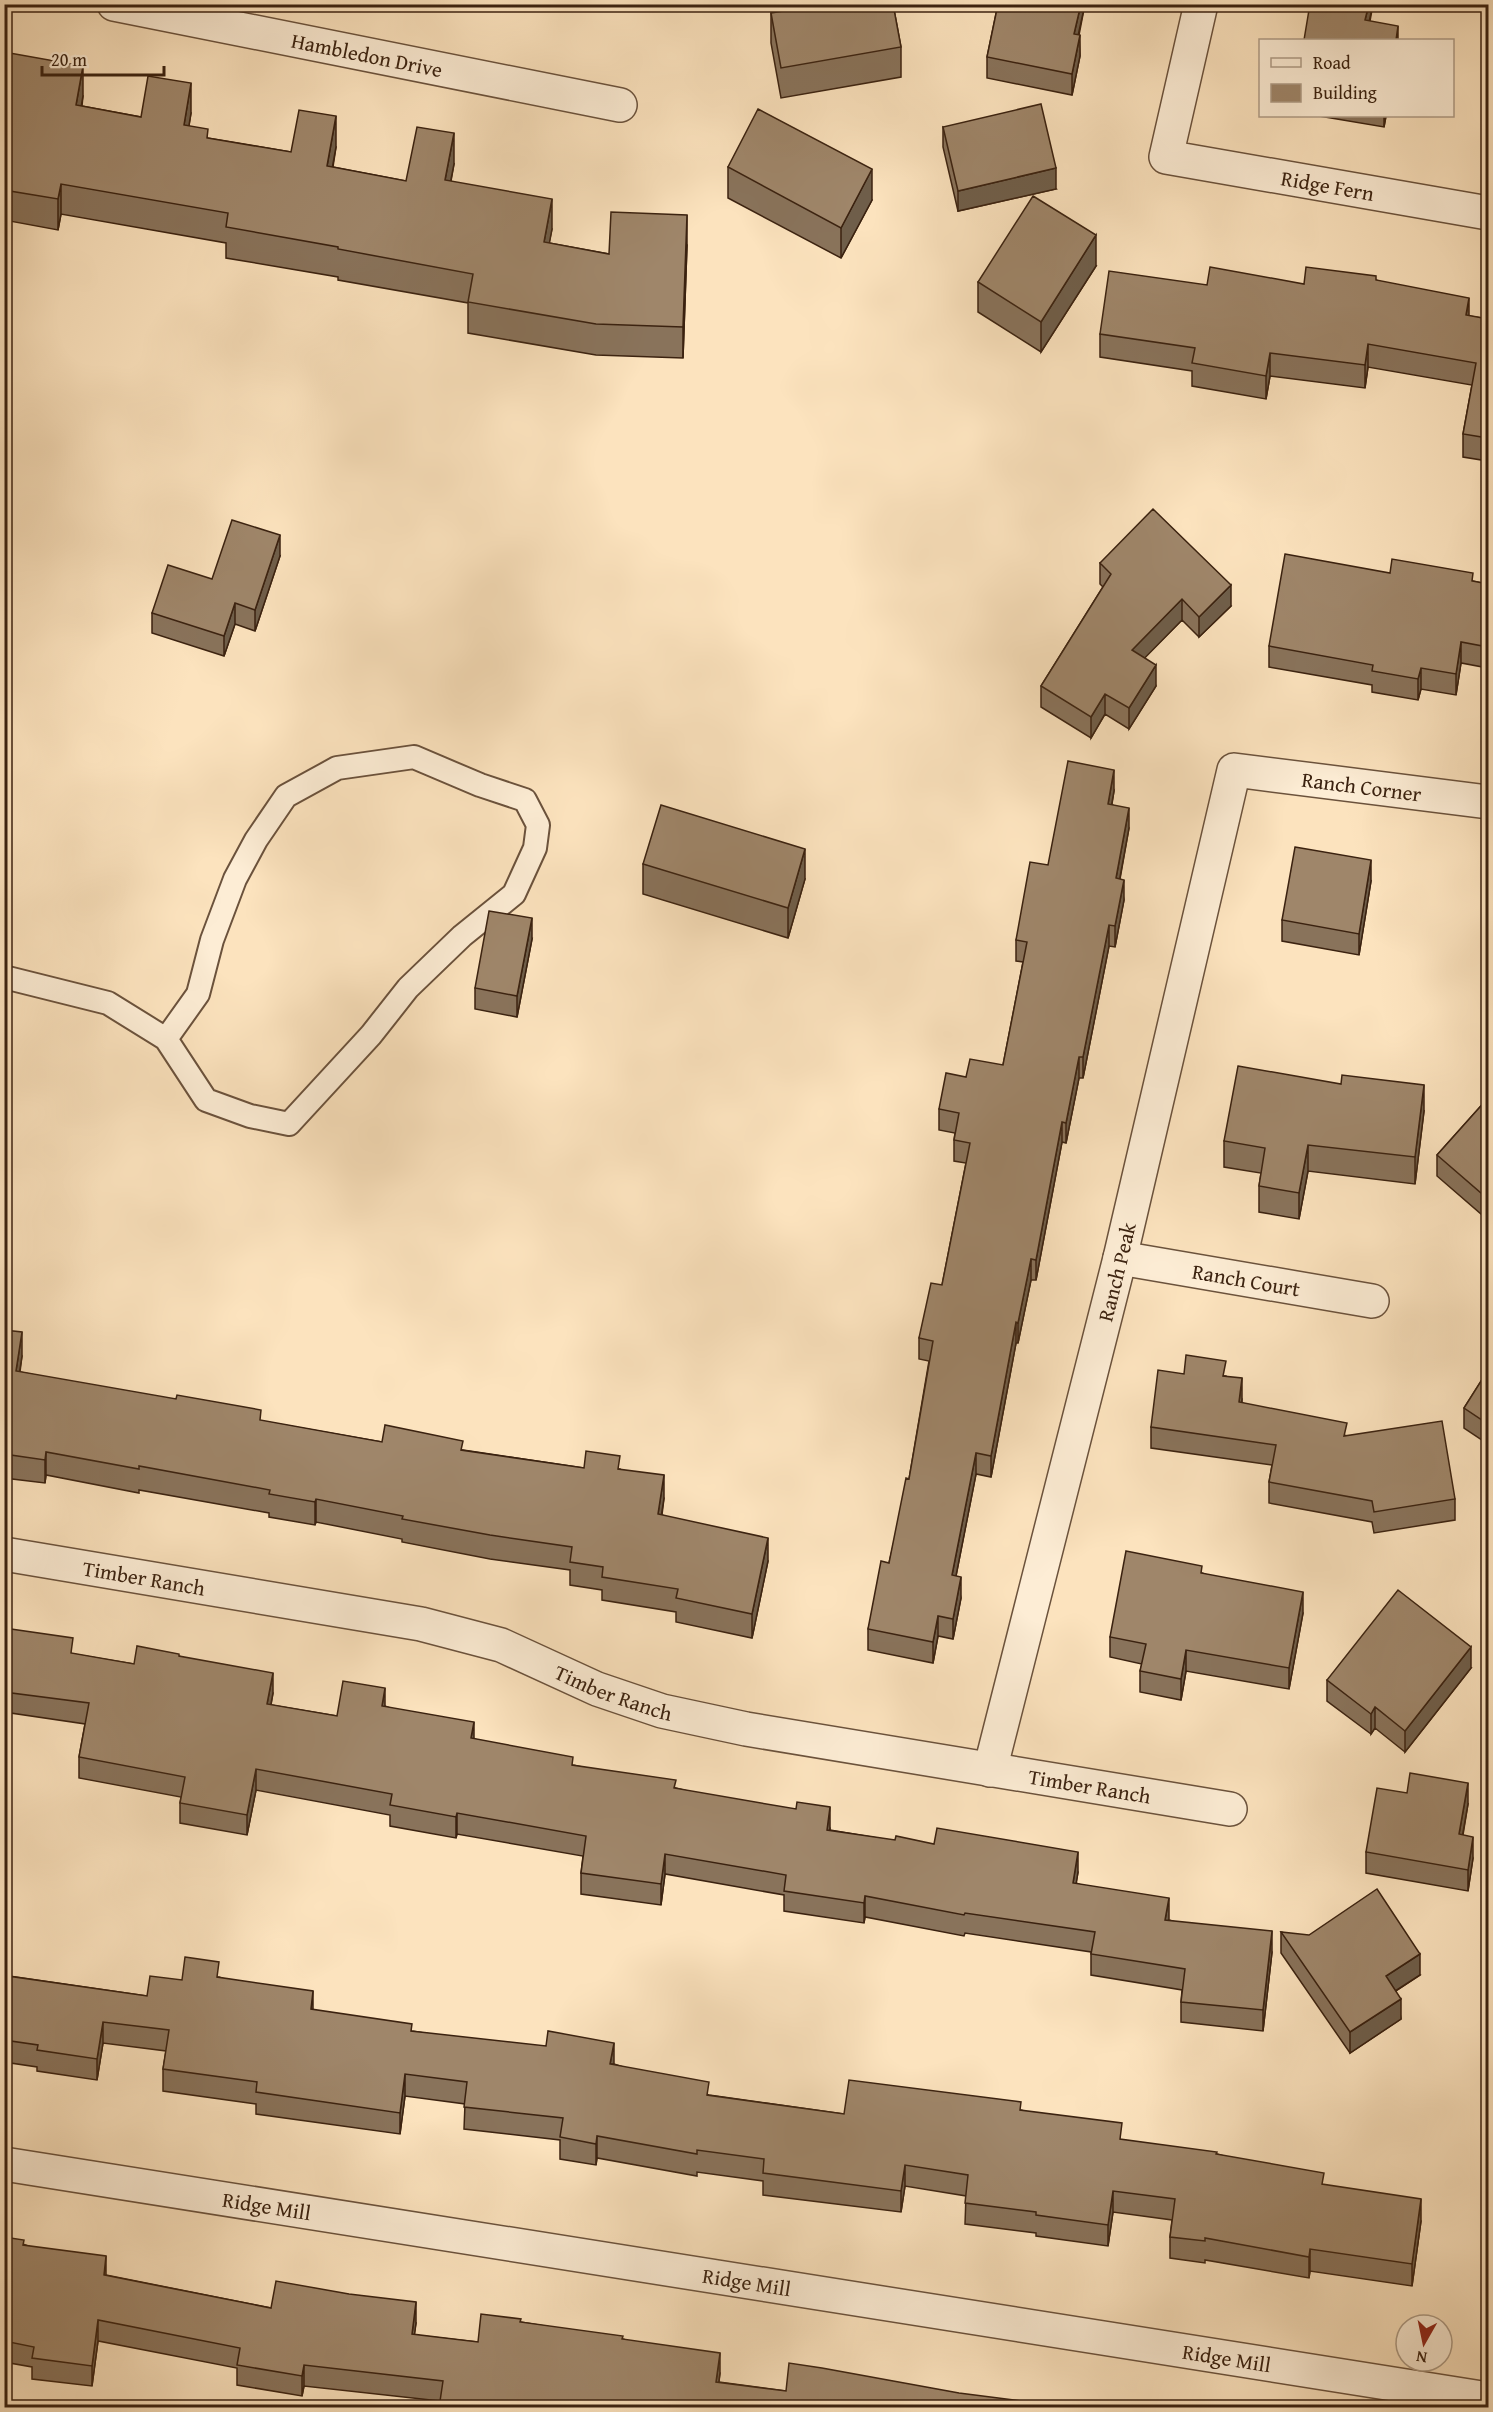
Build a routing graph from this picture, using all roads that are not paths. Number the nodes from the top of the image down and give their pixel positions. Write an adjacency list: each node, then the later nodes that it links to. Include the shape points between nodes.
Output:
1 (114, 4): 3 (street, Hambledon Drive)
2 (1201, 4): 4 (street, Ridge Fern, via 1166,157)
3 (620, 105)
4 (1488, 213)
5 (1234, 770): 6 (street, Ranch Corner); 9 (street, Ranch Peak)
6 (1488, 802)
7 (4, 977): 8 (lane, via 108,1003)
8 (166, 1039): 8 (lane, via 206,1100 250,1116 289,1124 371,1035 408,988 462,936 514,894 535,848 538,825 525,800 414,757 338,768 286,796 235,879 212,940 198,994)
9 (1120, 1258): 10 (street, Ranch Court); 12 (street, Ranch Peak)
10 (1372, 1301)
11 (4, 1554): 12 (street, Timber Ranch, via 421,1624 501,1645 597,1689 662,1711)
12 (990, 1770): 13 (street, Timber Ranch)
13 (1230, 1809)
14 (4, 2164): 15 (street, Ridge Mill)
15 (1488, 2399)

